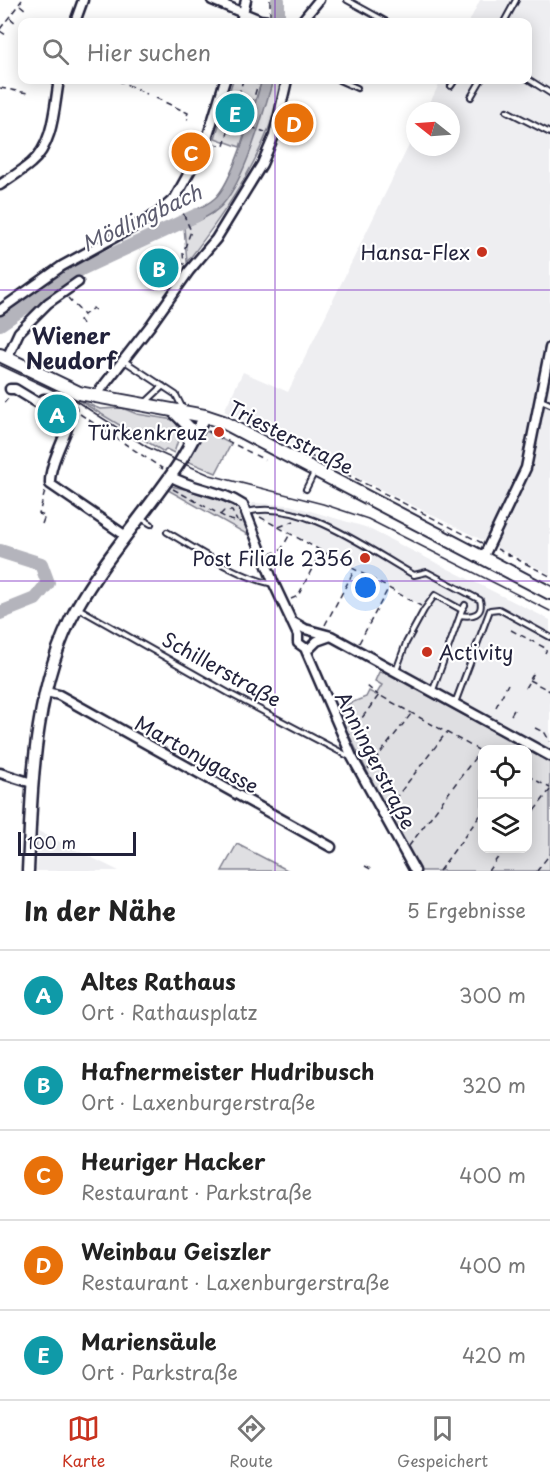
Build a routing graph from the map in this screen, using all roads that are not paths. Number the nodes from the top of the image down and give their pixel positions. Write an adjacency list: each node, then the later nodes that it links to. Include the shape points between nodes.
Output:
1 (83, 0): 7 (street)
2 (212, 0): 8 (street)
3 (246, 0): 8 (street)
4 (319, 0): 9 (street)
5 (347, 0): 10 (lane)
6 (516, 0): 11 (lane)
7 (76, 18)
8 (242, 18)
9 (304, 18)
10 (380, 18)
11 (506, 18)
12 (532, 82): 19 (lane)
13 (58, 84): 23 (street, via 50,135 42,152)
14 (224, 84): 25 (street, via 206,142 176,198 157,214 62,266)
15 (286, 84): 28 (street, via 274,136 262,164 216,239)
16 (348, 84): 18 (lane)
17 (479, 84): 20 (lane)
18 (357, 88)
19 (550, 93)
20 (471, 97)
21 (507, 111): 22 (lane)
22 (550, 133)
23 (0, 184)
24 (78, 282): 27 (street, via 48,303 19,332)
25 (0, 310)
26 (550, 348): 32 (street)
27 (4, 356): 31 (main road, Triesterstraße, via 79,393)
28 (123, 360): 29 (lane); 31 (street)
29 (163, 386): 34 (lane); 36 (lane, via 176,395)
30 (10, 389): 46 (street, via 38,403 56,400 71,409 50,484)
31 (98, 397): 34 (main road, Triesterstraße)
32 (541, 400): 33 (lane); 47 (street, via 526,468)
33 (550, 404)
34 (143, 405): 35 (main road, Triesterstraße)
35 (171, 410): 36 (main road, Triesterstraße); 38 (street, via 190,428)
36 (185, 412): 37 (main road, Triesterstraße)
37 (202, 421): 38 (street); 39 (main road, Triesterstraße)
38 (189, 445): 40 (street)
39 (316, 470): 41 (lane); 47 (main road, Triesterstraße)
40 (167, 477): 42 (street, via 236,500); 43 (street)
41 (306, 489)
42 (249, 516): 48 (street, Anningerstraße); 52 (lane, via 285,511 311,518 414,575 427,572 480,600 477,614 471,617)
43 (139, 517): 44 (lane); 46 (street)
44 (151, 524)
45 (167, 532): 48 (lane, via 212,559)
46 (126, 536): 51 (street)
47 (483, 558): 49 (main road, Triesterstraße)
48 (274, 584): 53 (street, Anningerstraße, via 290,621)
49 (550, 594)
50 (465, 605): 52 (lane)
51 (77, 608): 59 (street, via 64,633); 62 (lane, Schillerstraße)
52 (461, 613): 57 (lane, via 435,595 406,643); 58 (lane)
53 (301, 632): 54 (street); 56 (street, Anningerstraße, via 298,643)
54 (317, 636): 56 (street); 57 (street, via 331,636)
55 (550, 637): 60 (lane, via 499,609 490,610)
56 (308, 648): 62 (street, Anningerstraße, via 310,661)
57 (396, 671): 58 (street)
58 (433, 691): 60 (street)
59 (46, 692): 64 (street); 65 (street, Martonygasse, via 59,695)
60 (455, 704): 61 (street)
61 (550, 756)
62 (352, 757): 67 (street, Anningerstraße)
63 (0, 773): 64 (street)
64 (32, 783): 66 (street)
65 (331, 848)
66 (28, 871)
67 (415, 871)

